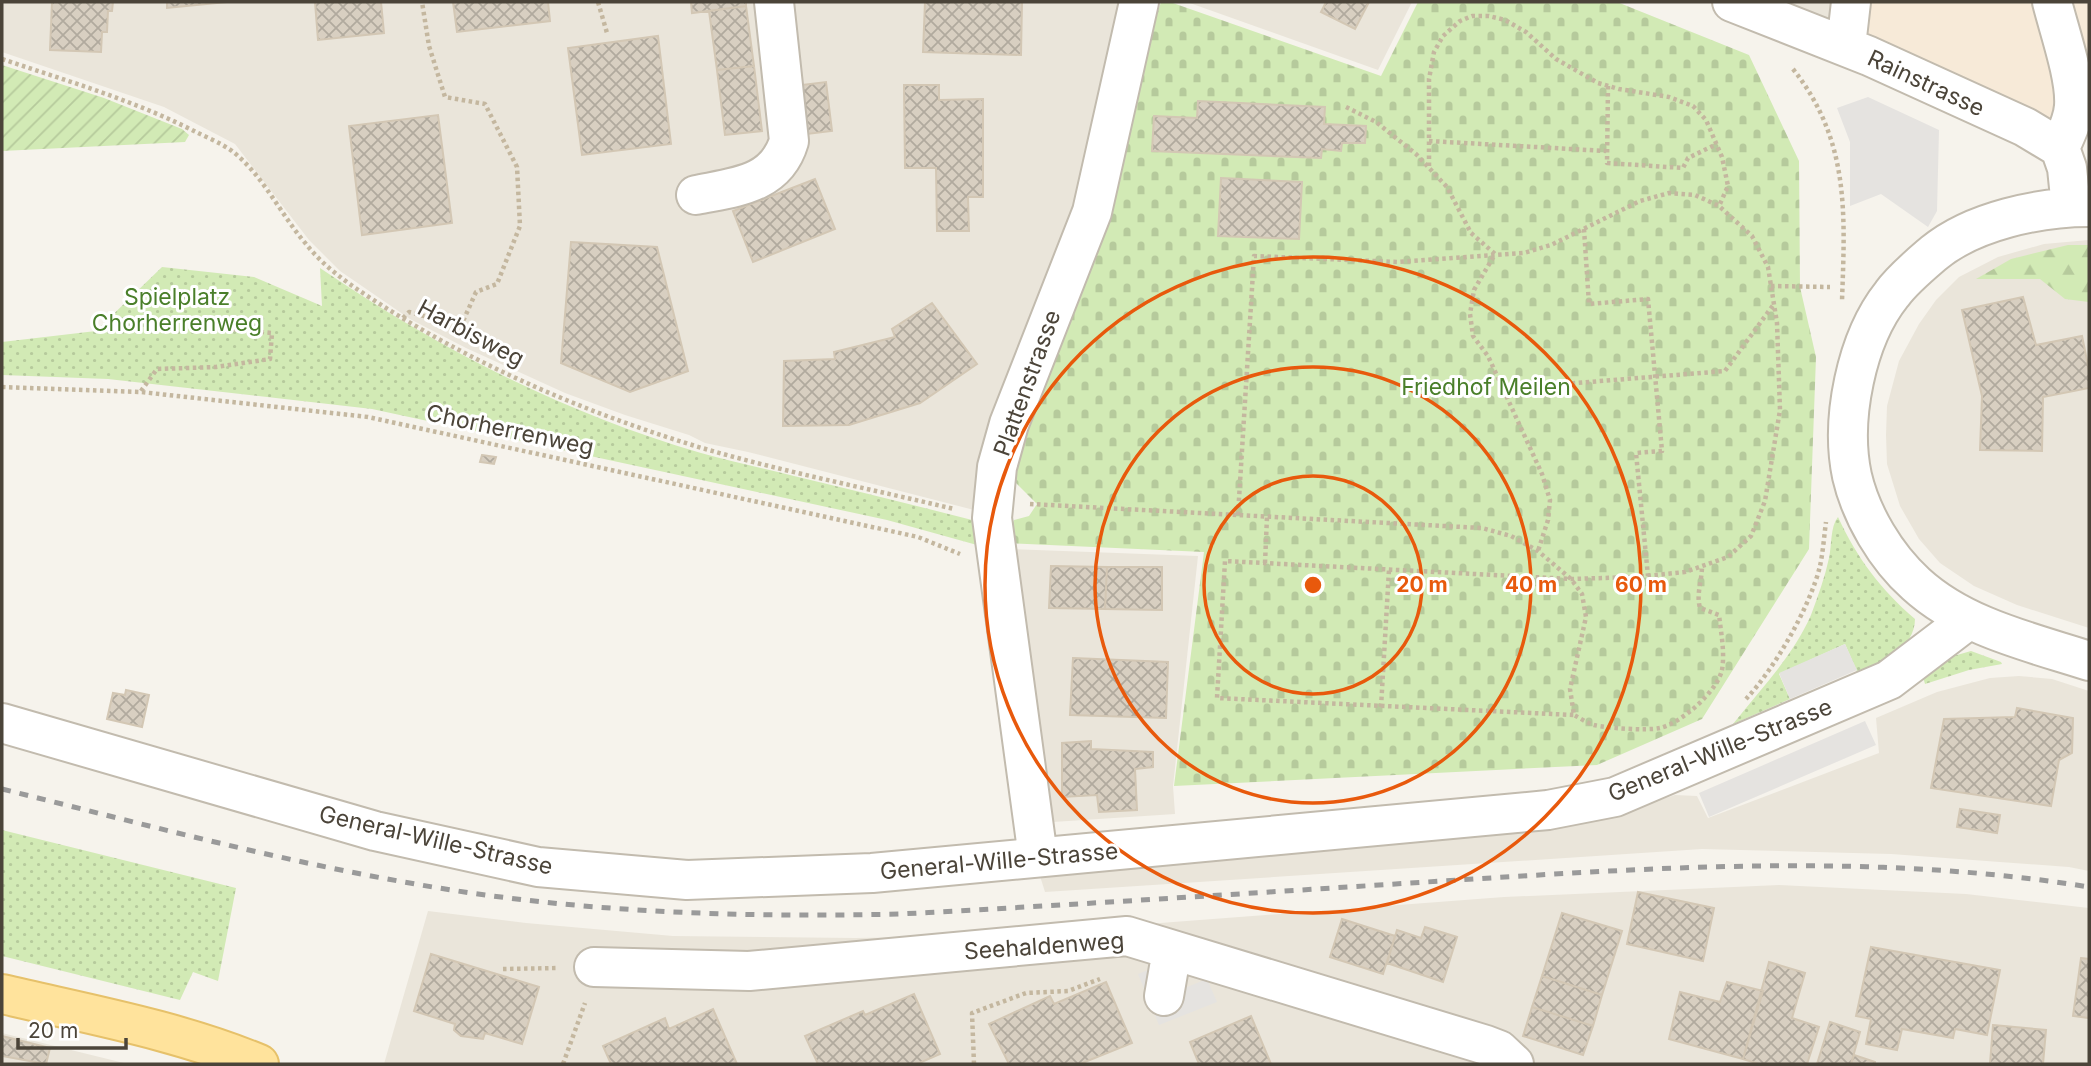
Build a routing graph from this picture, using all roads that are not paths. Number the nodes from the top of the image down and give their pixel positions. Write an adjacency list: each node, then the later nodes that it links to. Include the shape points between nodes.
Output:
1 (774, 2): 8 (street, via 789,141 785,155 776,169 759,179)
2 (1139, 2): 13 (street, Plattenstrasse, via 1092,212 1009,424 997,467 993,511)
3 (1732, 2): 6 (street, Rainstrasse)
4 (1851, 2): 6 (street)
5 (2052, 2): 7 (street, via 2074,103)
6 (1846, 46): 7 (street, Rainstrasse, via 2025,127)
7 (2060, 148): 9 (street)
8 (696, 195)
9 (2080, 207): 10 (street, via 1989,223 1935,252 1892,294 1862,350 1851,395 1848,443 1853,477 1867,516 1883,545 1915,583)
10 (1968, 620): 11 (street); 13 (street, General-Wille-Strasse, via 1889,680 1615,797 1548,810)
11 (2089, 661)
12 (2, 723): 13 (street, General-Wille-Strasse, via 375,831 538,867 687,880 872,873)
13 (1038, 857)
14 (1172, 950): 15 (street, Seehaldenweg, via 1127,936 749,971); 17 (street); 19 (street, Seehaldenweg, via 1486,1045)
15 (594, 967)
16 (2, 994): 18 (main road)
17 (1164, 996)
18 (259, 1064)
19 (1514, 1064)

